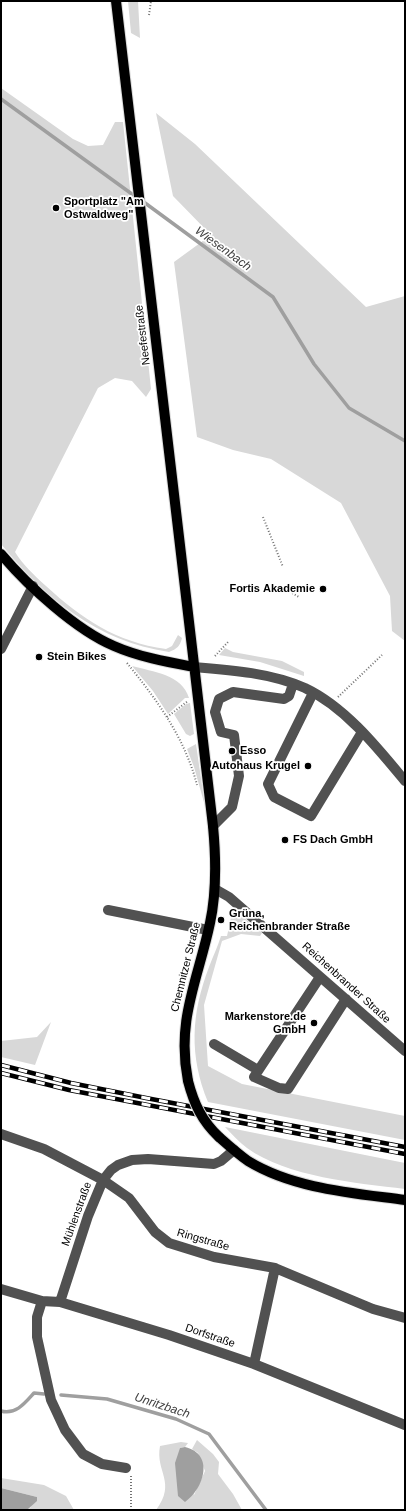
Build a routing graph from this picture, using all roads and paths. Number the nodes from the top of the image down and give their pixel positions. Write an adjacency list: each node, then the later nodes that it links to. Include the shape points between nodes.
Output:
1 (116, 1): 15 (main road, Neefestraße)
2 (151, 1): 3 (path)
3 (149, 14)
4 (263, 517): 6 (path)
5 (1, 554): 7 (main road)
6 (283, 567)
7 (33, 586): 11 (main road, via 70,619); 12 (street)
8 (279, 586): 9 (path)
9 (299, 597)
10 (228, 642): 14 (path)
11 (114, 646): 15 (main road); 20 (path, via 151,692)
12 (1, 649)
13 (382, 655): 19 (path)
14 (215, 656)
15 (194, 667): 16 (street, via 224,669); 24 (main road, Chemnitzer Straße)
16 (293, 684): 17 (street); 24 (street, via 289,696 284,699 233,692 219,699 215,712 221,732 234,736 239,776 232,807)
17 (313, 693): 19 (street); 21 (street, via 268,784 274,797 311,816)
18 (189, 700): 20 (path)
19 (331, 705): 21 (street)
20 (167, 717): 23 (path, via 184,747)
21 (362, 732): 22 (street)
22 (405, 781)
23 (198, 790)
24 (214, 826): 25 (main road, Chemnitzer Straße)
25 (215, 889): 27 (main road, Chemnitzer Straße); 28 (street, Reichenbrander Straße, via 229,897)
26 (108, 910): 27 (street)
27 (208, 930): 34 (main road, Chemnitzer Straße, bridge, via 187,1008 184,1050 192,1098 202,1119)
28 (320, 977): 29 (street, Reichenbrander Straße); 32 (street)
29 (346, 999): 31 (street, Reichenbrander Straße); 32 (street, via 288,1089 279,1088 254,1077)
30 (214, 1044): 32 (street)
31 (405, 1051)
32 (258, 1070)
33 (1, 1134): 35 (street, Ringstraße, via 44,1149)
34 (234, 1150): 35 (street, Mühlenstraße, via 214,1164 132,1160 118,1165); 36 (main road, Chemnitzer Straße, via 258,1166 292,1180 351,1193)
35 (103, 1180): 37 (street, Ringstraße, via 129,1198 155,1232 168,1242 206,1255); 40 (street, Mühlenstraße, via 88,1216)
36 (405, 1200)
37 (275, 1268): 41 (street, Ringstraße, via 373,1309); 42 (street)
38 (1, 1289): 39 (street, Dorfstraße)
39 (42, 1301): 40 (street, Dorfstraße); 44 (street, via 37,1317 37,1337 51,1400 64,1430 83,1454 102,1464)
40 (60, 1302): 42 (street, Dorfstraße)
41 (404, 1314)
42 (254, 1364): 43 (street, Dorfstraße)
43 (405, 1424)
44 (126, 1468): 45 (path, via 132,1476)
45 (131, 1510)

